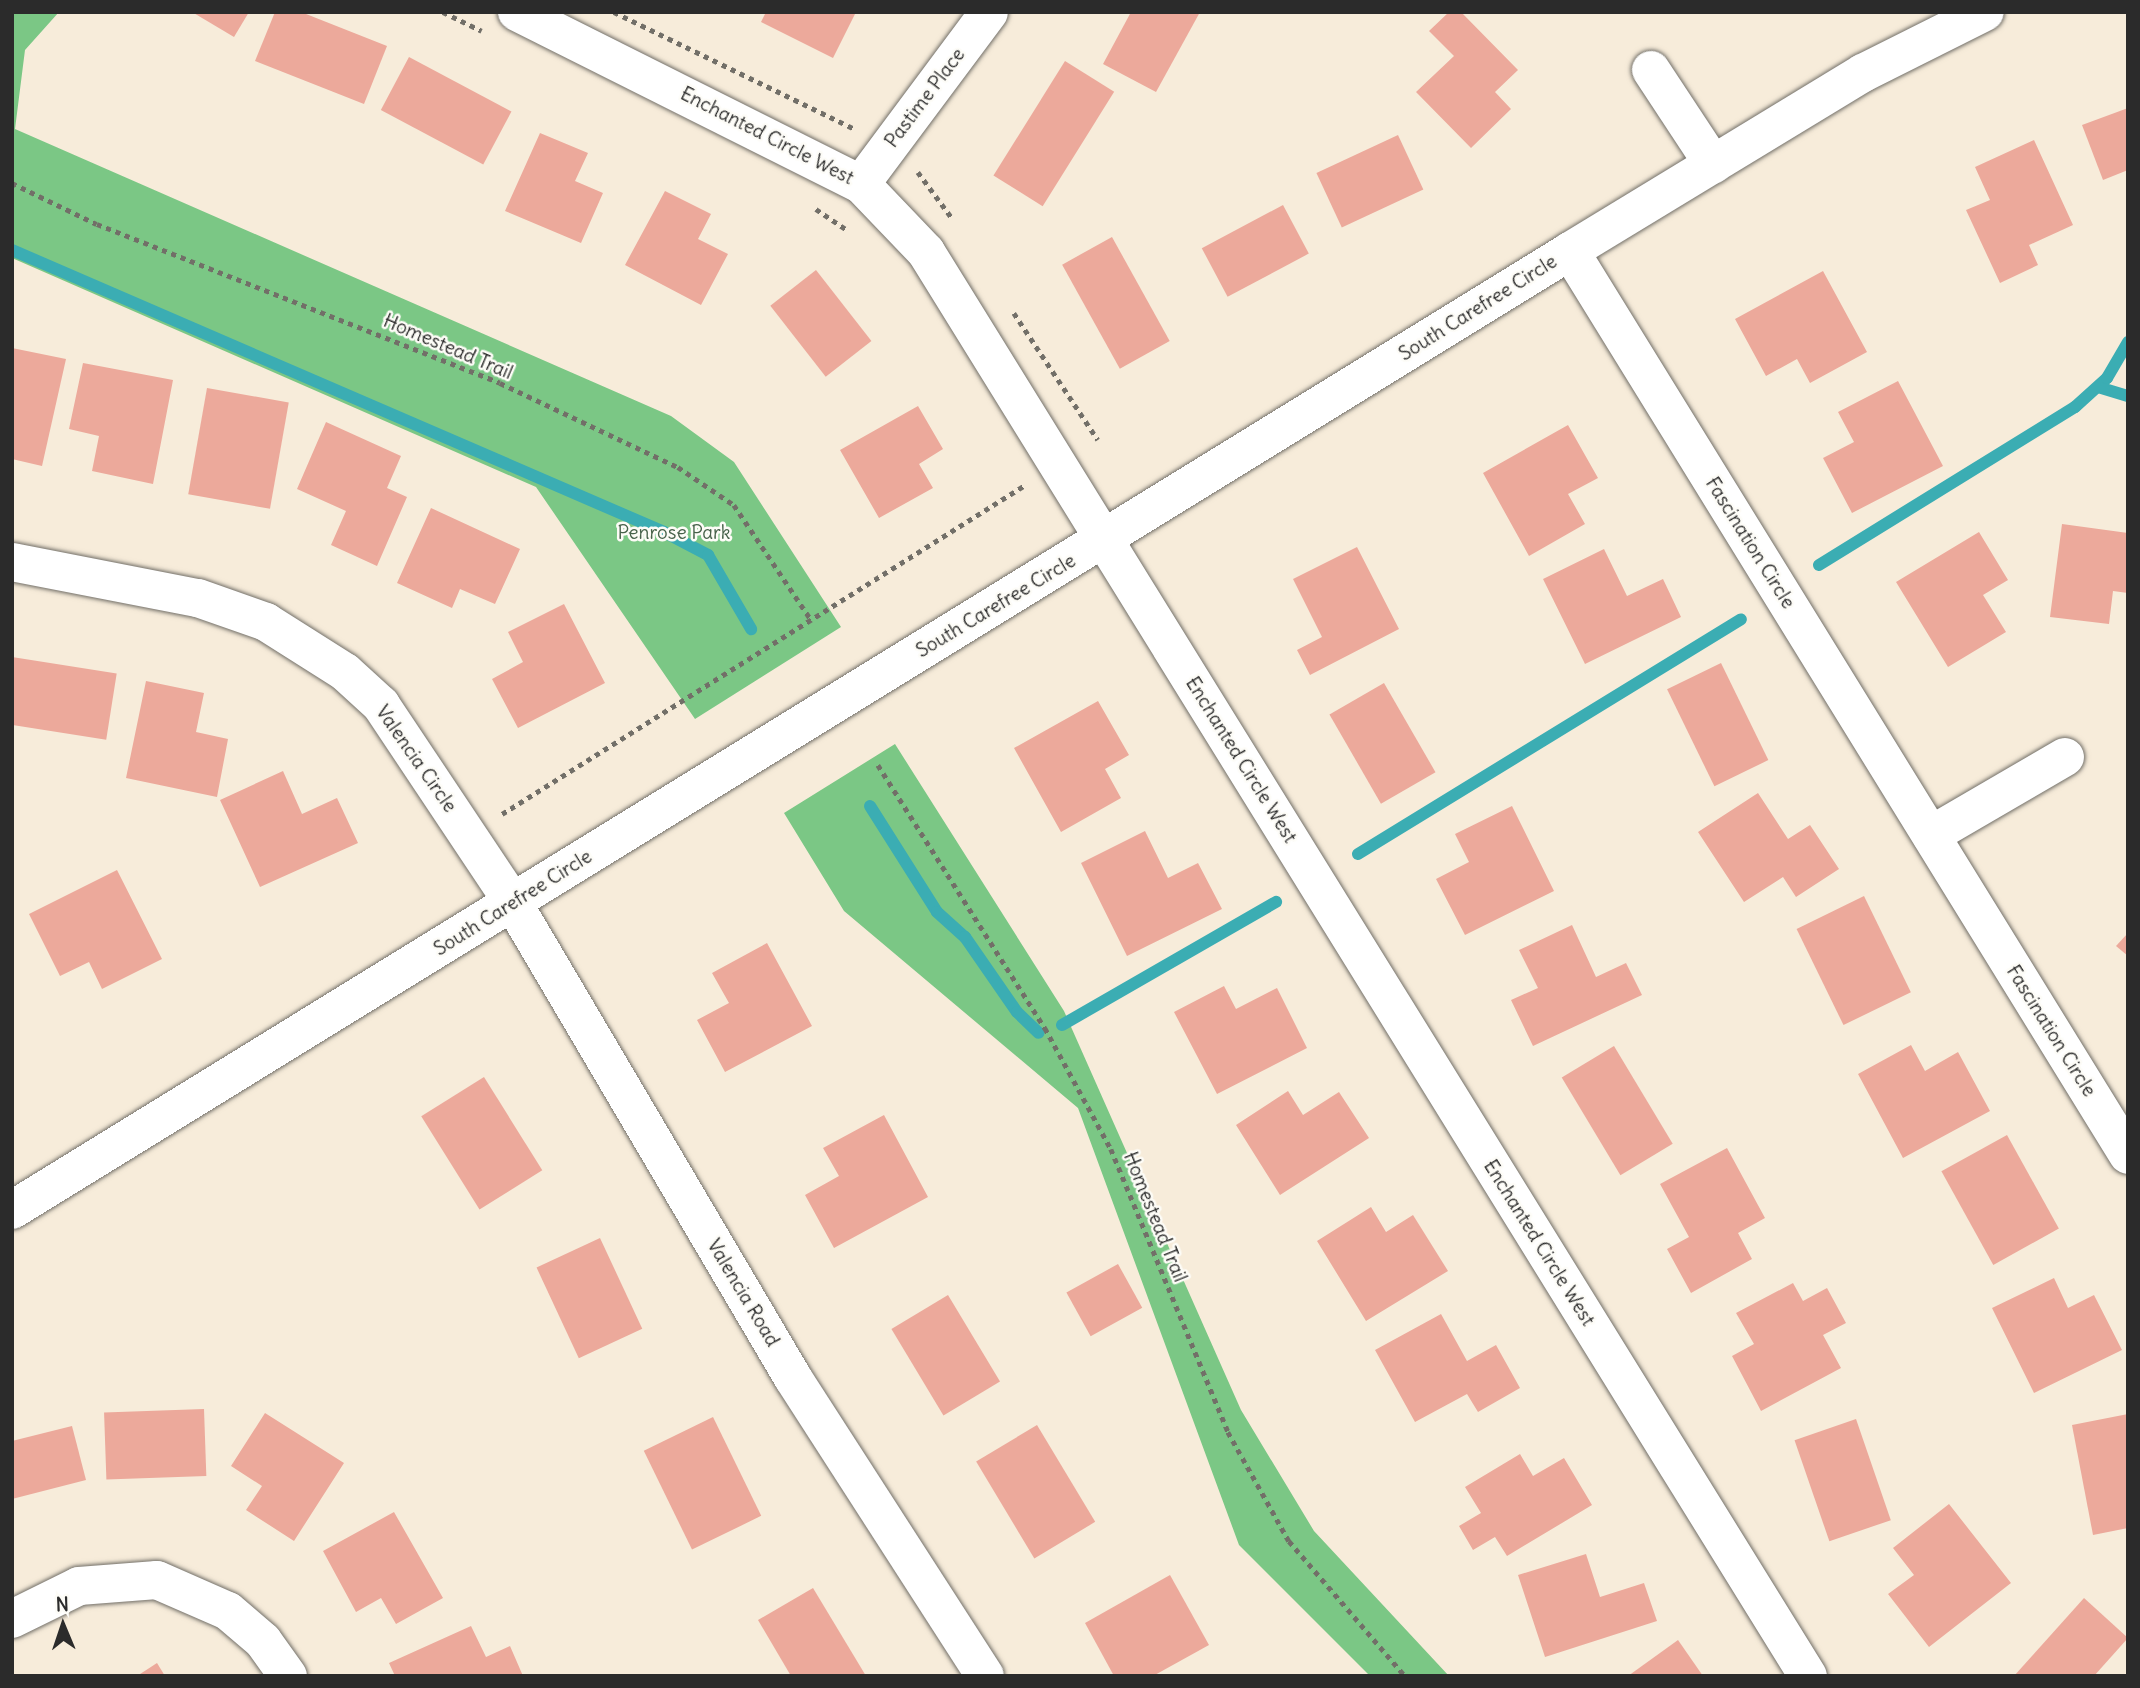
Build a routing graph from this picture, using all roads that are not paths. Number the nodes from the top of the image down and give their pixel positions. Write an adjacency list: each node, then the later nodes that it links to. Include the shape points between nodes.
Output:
1 (989, 12): 6 (street, Pastime Place)
2 (1985, 12): 5 (street, South Carefree Circle, via 1863,73)
3 (504, 24): 6 (street, Enchanted Circle West)
4 (1651, 70): 5 (street)
5 (1713, 164): 7 (street, South Carefree Circle)
6 (861, 184): 8 (street, Enchanted Circle West, via 950,286)
7 (1570, 251): 8 (street, South Carefree Circle); 11 (street, Fascination Circle)
8 (1105, 540): 12 (street, South Carefree Circle); 18 (street, Enchanted Circle West)
9 (12, 562): 12 (street, Valencia Circle, via 198,598 266,622 314,651 381,705)
10 (2065, 757): 11 (street)
11 (1931, 835): 13 (street, Fascination Circle)
12 (513, 903): 14 (street, South Carefree Circle); 17 (street, Valencia Road, via 793,1378)
13 (2128, 1155)
14 (12, 1210)
15 (12, 1619): 16 (street, via 79,1586 157,1580 229,1611 263,1641)
16 (288, 1676)
17 (985, 1676)
18 (1808, 1676)

